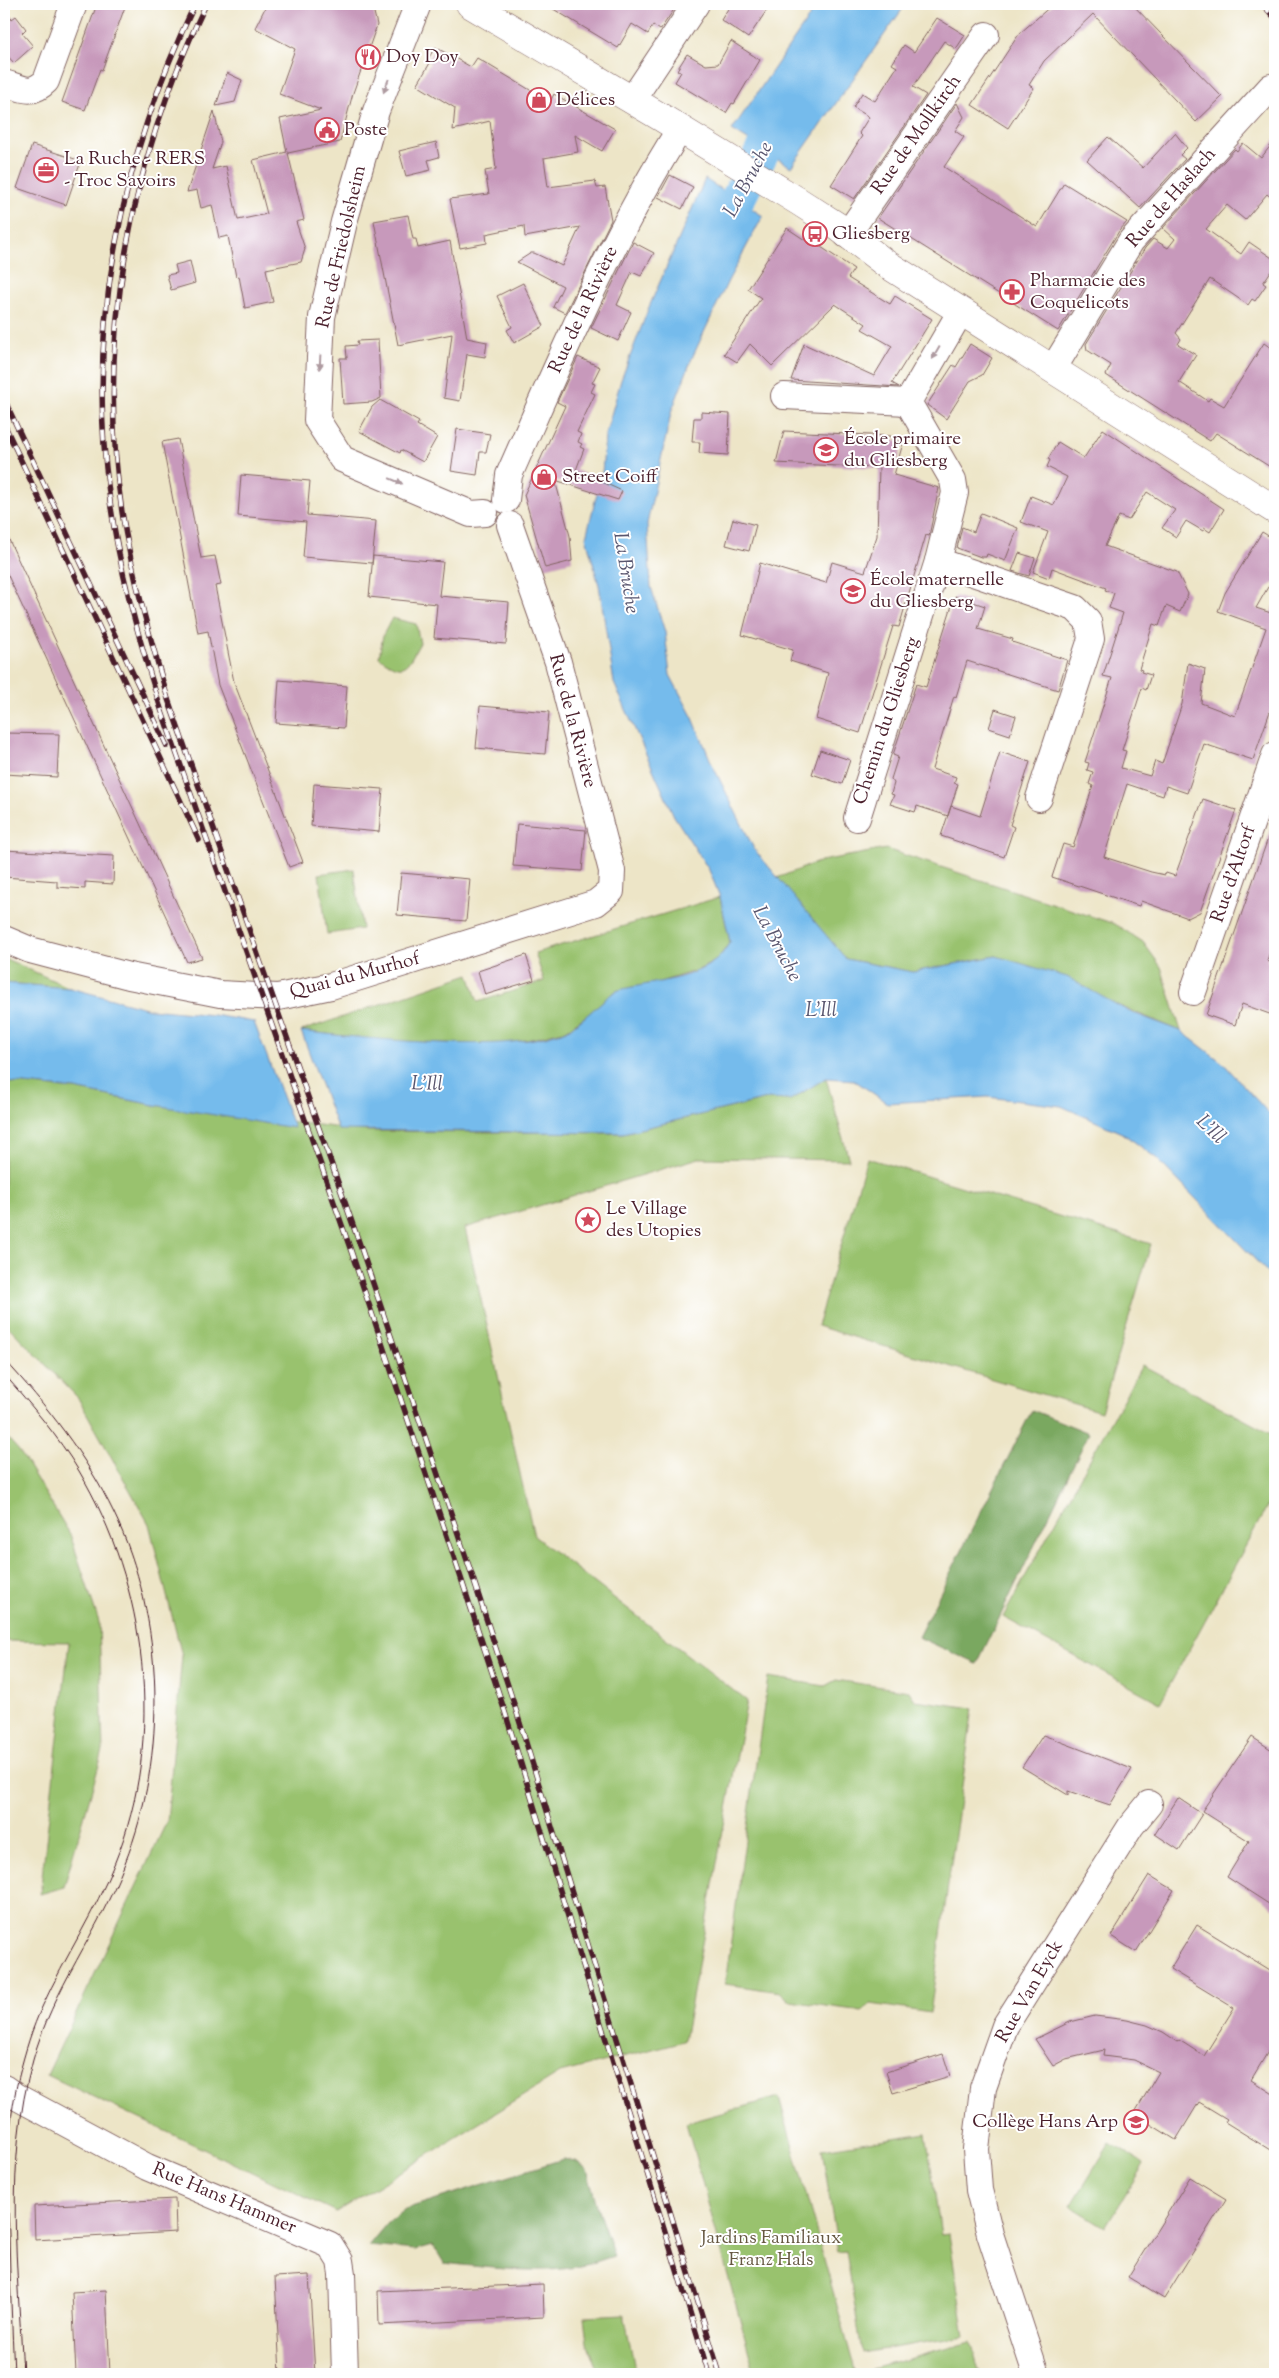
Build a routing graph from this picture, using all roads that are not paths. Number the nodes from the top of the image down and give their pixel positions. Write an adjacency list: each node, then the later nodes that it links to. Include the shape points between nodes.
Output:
1 (74, 4): 6 (street, via 46,81 31,91)
2 (418, 4): 17 (street, Rue de Friedolsheim, one-way to 17, via 376,111 344,222 322,318 317,420 342,458 472,514)
3 (470, 4): 8 (main road)
4 (696, 4): 8 (street)
5 (986, 35): 10 (street, Rue de Mollkirch)
6 (4, 84)
7 (1272, 87): 12 (street, Rue de Haslach, via 1131,241)
8 (632, 100): 9 (main road)
9 (680, 129): 10 (main road); 15 (street, Rue de la Rivière, via 648,180 579,316 509,475)
10 (847, 235): 11 (main road)
11 (961, 311): 12 (main road); 14 (street, one-way to 14)
12 (1053, 369): 16 (main road)
13 (784, 396): 14 (street)
14 (908, 402): 19 (street, Chemin du Gliesberg, via 953,480 955,493)
15 (506, 500): 17 (street, via 492,500); 18 (street, via 515,511)
16 (1275, 510)
17 (485, 513): 18 (street, via 488,523 496,528)
18 (510, 525): 23 (street, Rue de la Rivière, via 558,662 612,871)
19 (938, 561): 21 (street, via 1075,608 1088,621 1091,639); 22 (street, Chemin du Gliesberg)
20 (1275, 755): 25 (street, Rue d'Altorf)
21 (1039, 798)
22 (857, 818)
23 (610, 891): 24 (street, Quai du Murhof, via 596,903 503,933 322,989 278,997 220,994 128,976 30,950)
24 (4, 939)
25 (1193, 992)
26 (1149, 1804): 29 (street, Rue Van Eyck, via 1131,1826 1005,2026 983,2088 976,2149 979,2190 990,2234)
27 (4, 2088): 28 (street, Rue Hans Hammer, via 147,2167 330,2244 340,2261 342,2274)
28 (345, 2374)
29 (1036, 2374)

